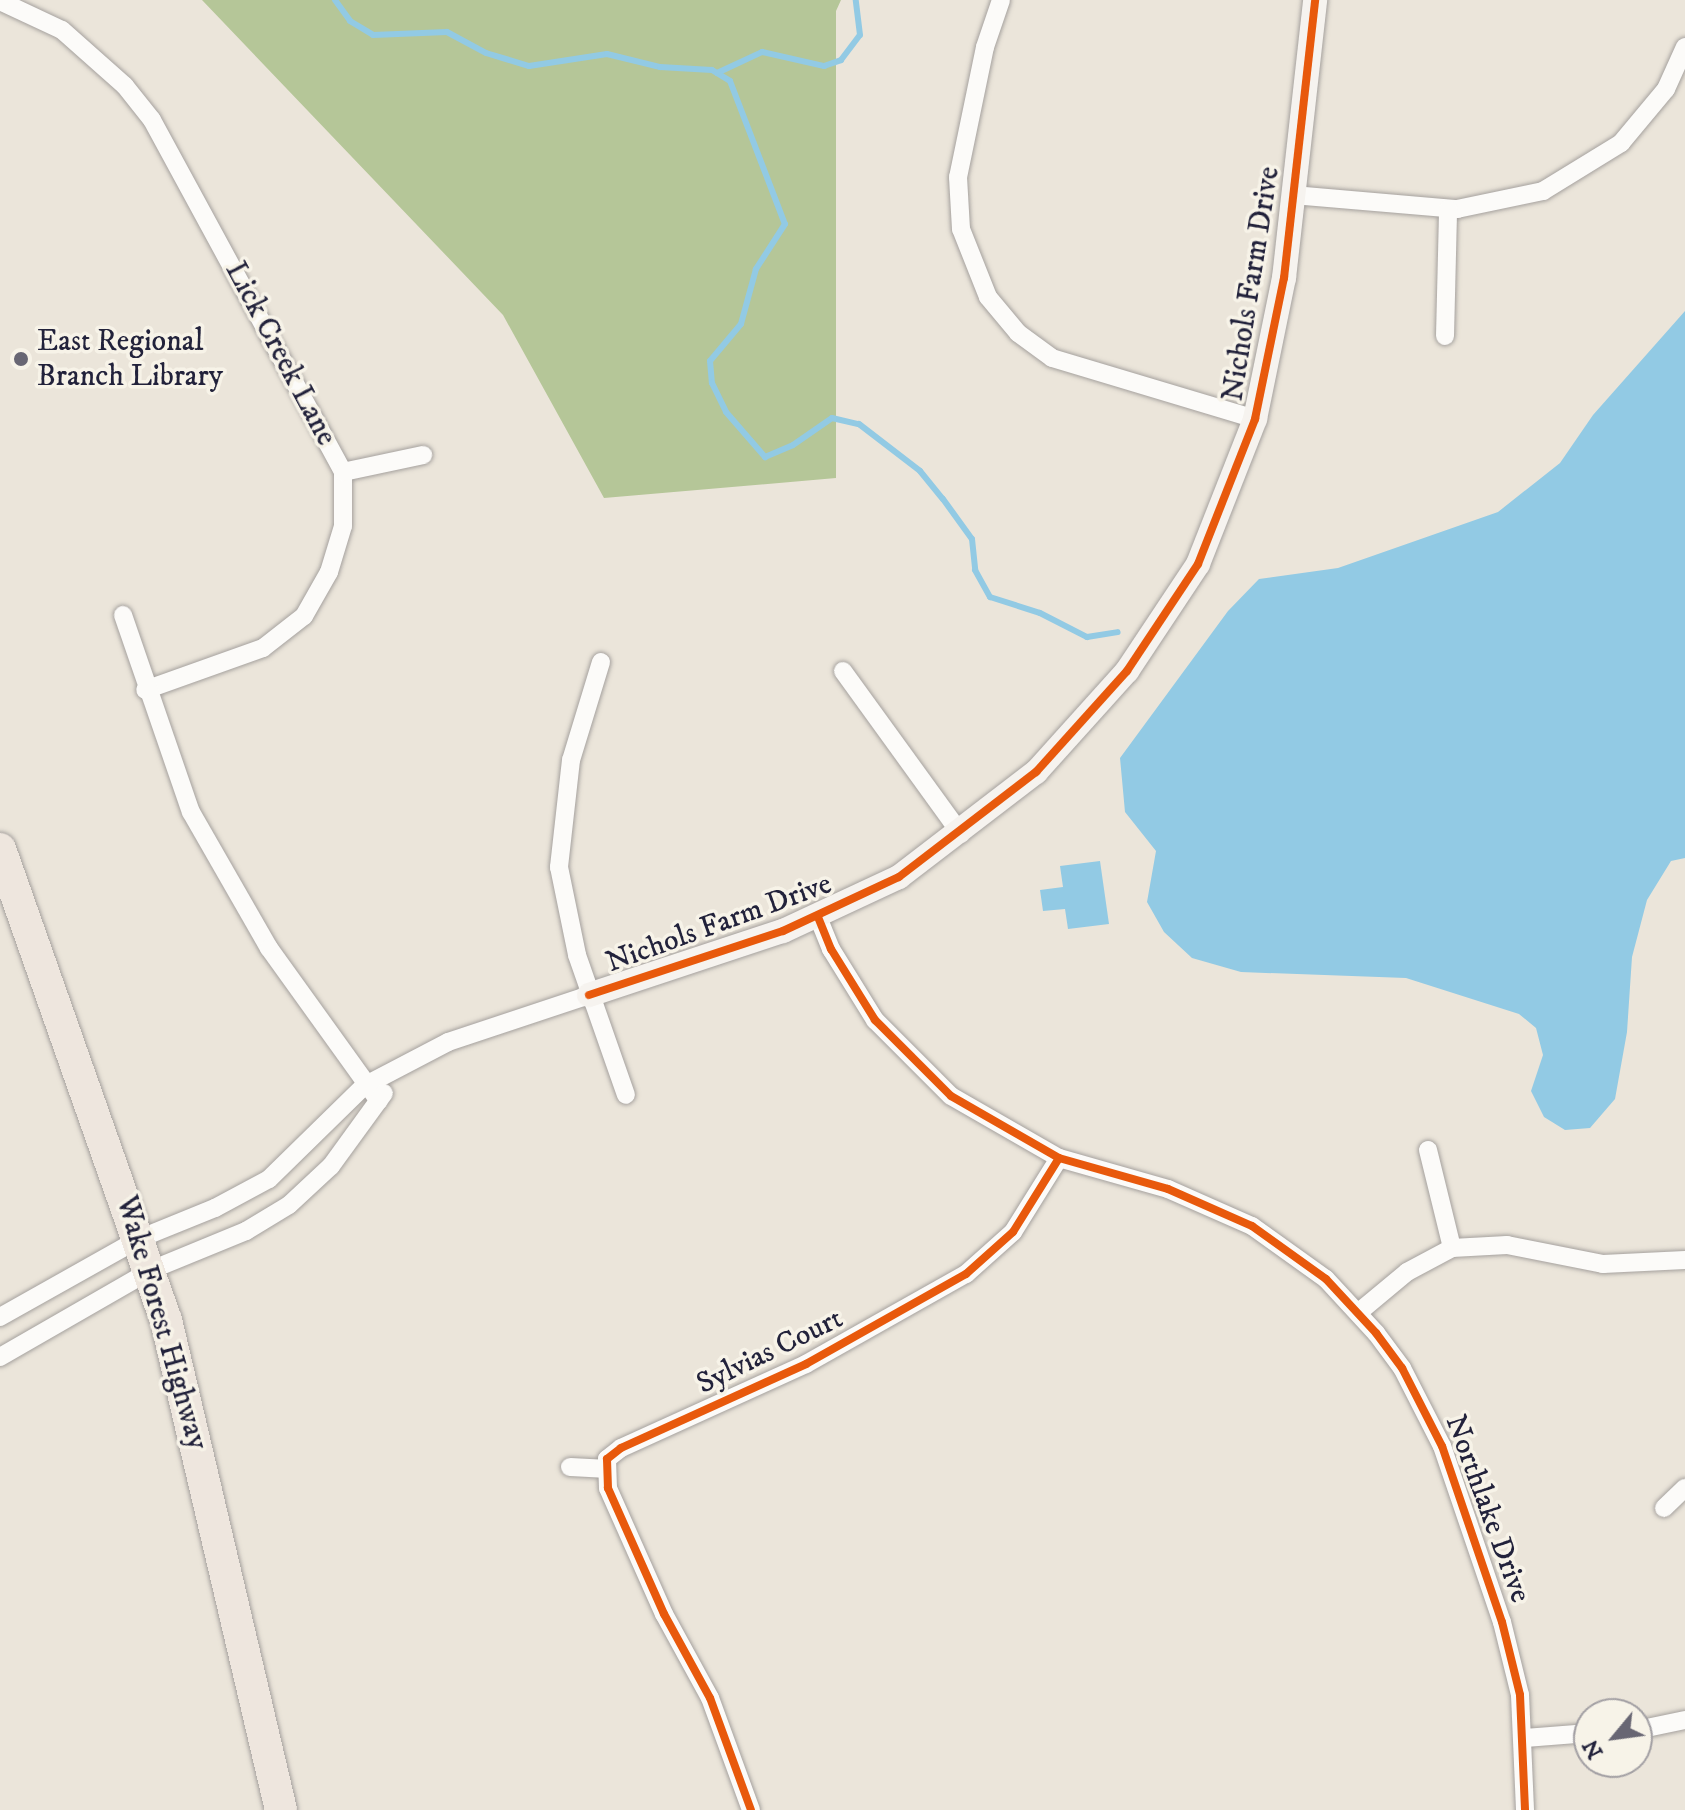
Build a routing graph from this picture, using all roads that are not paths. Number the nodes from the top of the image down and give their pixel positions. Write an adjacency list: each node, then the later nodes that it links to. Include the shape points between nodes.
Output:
1 (1001, 0): 8 (street, via 985,47 958,177 961,229 988,297 1018,333 1052,358)
2 (1315, 0): 5 (street, Nichols Farm Drive)
3 (0, 1): 10 (street, Lick Creek Lane, via 62,30 125,86 152,120)
4 (1685, 47): 6 (street, via 1648,115 1593,164 1515,199)
5 (1293, 195): 6 (street); 8 (street, Nichols Farm Drive, via 1273,340)
6 (1448, 209): 7 (street)
7 (1445, 336)
8 (1255, 419): 15 (street, Nichols Farm Drive, via 1198,564 1142,650 1060,749)
9 (423, 455): 10 (street)
10 (343, 472): 14 (street, Lick Creek Lane, via 343,526 329,572 304,616 263,648)
11 (123, 615): 14 (street)
12 (601, 662): 18 (street, via 571,760 559,836 562,894)
13 (843, 671): 15 (street)
14 (145, 690): 20 (street, via 191,812 269,948)
15 (961, 834): 17 (street, Nichols Farm Drive, via 899,877)
16 (0, 849): 25 (highway, Wake Forest Highway)
17 (818, 917): 18 (street, Nichols Farm Drive); 24 (street, Northlake Drive, via 853,988 919,1068 980,1117)
18 (589, 995): 19 (street, Nichols Farm Drive, via 448,1042); 21 (street)
19 (399, 1071): 20 (street, Nichols Farm Drive); 22 (street, Nichols Farm Drive)
20 (364, 1086): 22 (street); 25 (street, Nichols Farm Drive, via 269,1179)
21 (626, 1095)
22 (379, 1101): 28 (street, Nichols Farm Drive, via 331,1166 289,1205 246,1231)
23 (1428, 1150): 26 (street)
24 (1059, 1158): 29 (street, Northlake Drive, via 1168,1189 1252,1226 1326,1279); 33 (street, Sylvias Court, via 1013,1232 966,1274 783,1376 621,1448)
25 (141, 1238): 28 (highway, Wake Forest Highway); 30 (street, Nichols Farm Drive)
26 (1452, 1248): 27 (street, via 1507,1245 1603,1264); 29 (street, via 1407,1272)
27 (1685, 1260)
28 (151, 1270): 31 (street, Nichols Farm Drive); 40 (highway, Wake Forest Highway, via 187,1402)
29 (1359, 1312): 39 (street, Northlake Drive, via 1402,1368 1442,1446 1512,1655)
30 (0, 1317)
31 (0, 1357)
32 (570, 1467): 33 (street)
33 (604, 1469): 41 (street, via 664,1614 713,1709)
34 (1685, 1488): 35 (street)
35 (1664, 1508)
36 (1685, 1720): 37 (street)
37 (1653, 1727)
38 (1573, 1734): 39 (street)
39 (1525, 1738): 42 (street, Northlake Drive)
40 (281, 1810)
41 (751, 1810)
42 (1525, 1810)

